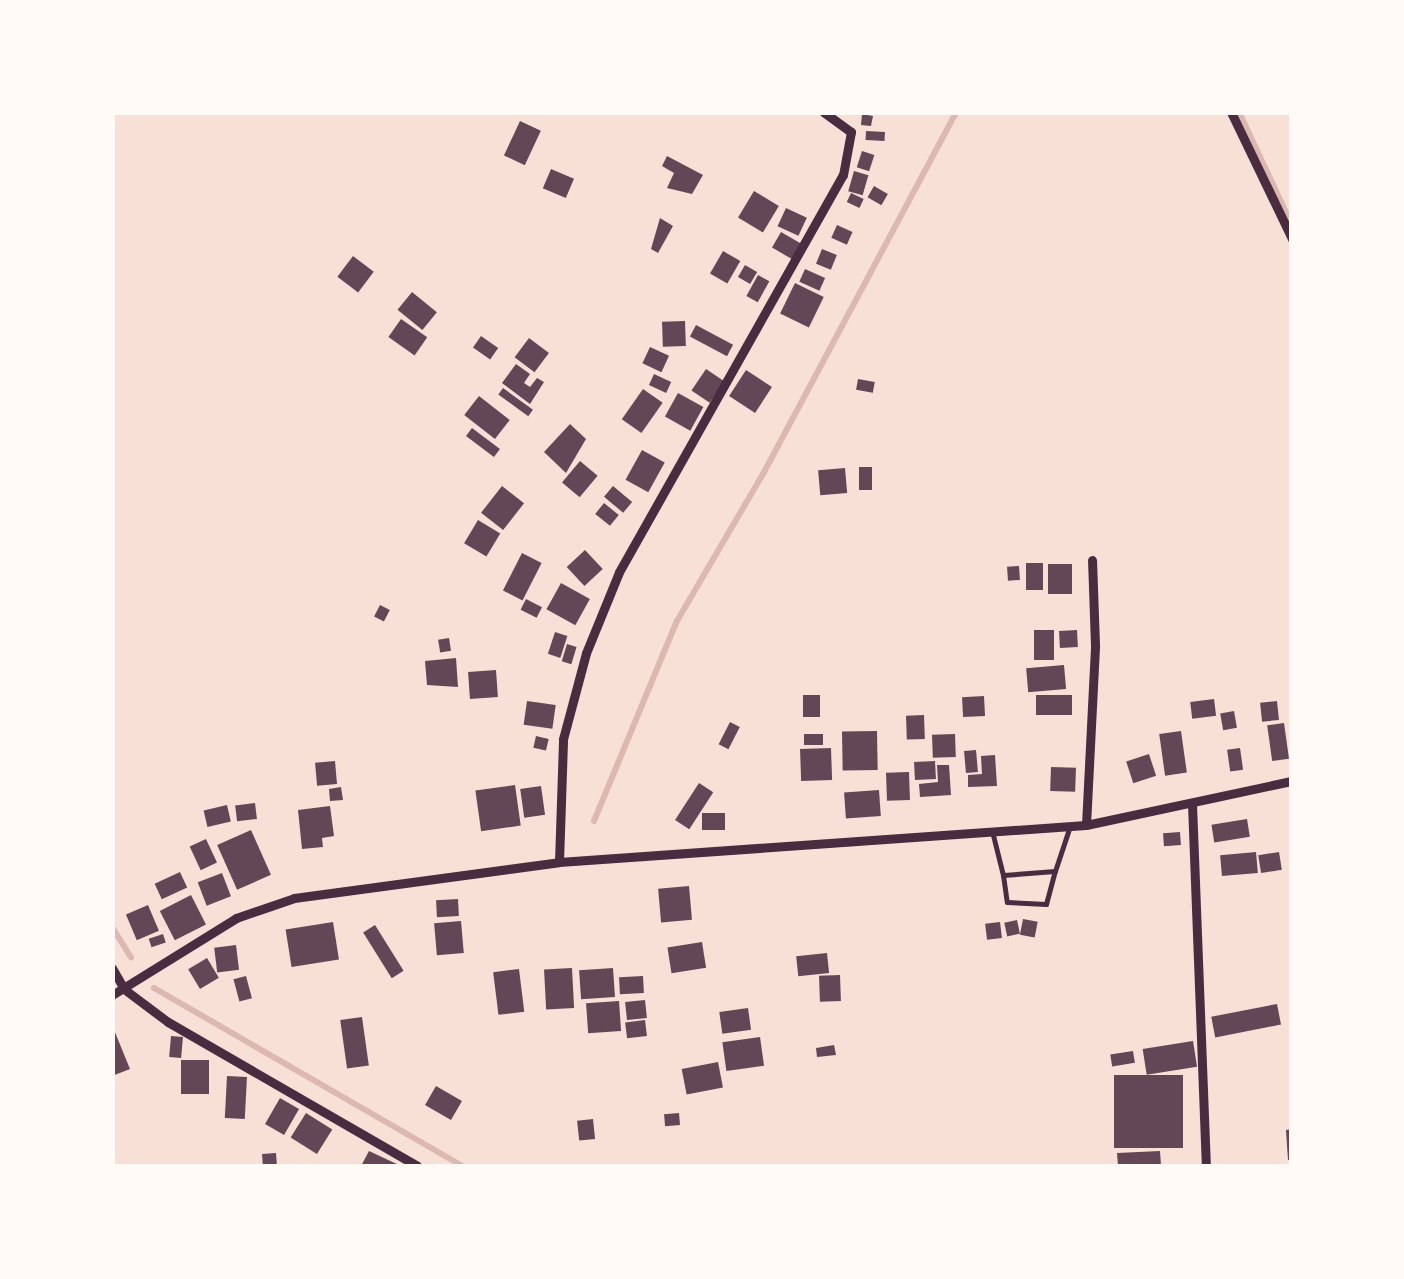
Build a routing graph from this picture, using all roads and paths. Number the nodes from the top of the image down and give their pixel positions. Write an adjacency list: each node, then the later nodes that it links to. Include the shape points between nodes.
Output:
1 (823, 112): 10 (street, via 852,132 843,175 618,572 586,653 563,739)
2 (1231, 112): 3 (street)
3 (1292, 240)
4 (1092, 560): 7 (street)
5 (1292, 781): 6 (street)
6 (1192, 804): 7 (street); 17 (street, via 1202,924)
7 (1086, 824): 8 (street)
8 (1070, 826): 9 (street); 11 (lane)
9 (992, 831): 10 (street); 12 (lane)
10 (559, 862): 14 (street, via 294,898 236,918)
11 (1056, 871): 12 (lane); 12 (lane, via 1046,904 1007,902)
12 (1003, 875)
13 (112, 968): 14 (street)
14 (124, 988): 15 (street); 16 (street, via 168,1022)
15 (112, 996)
16 (417, 1166)
17 (1206, 1166)

